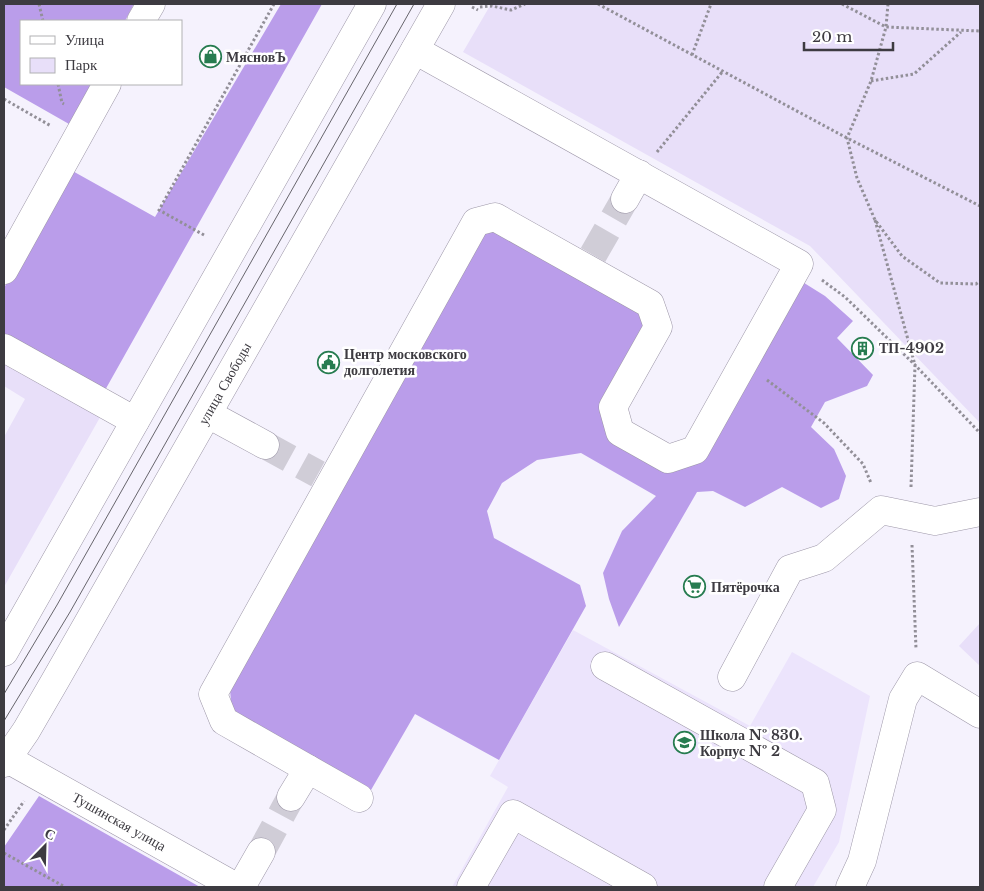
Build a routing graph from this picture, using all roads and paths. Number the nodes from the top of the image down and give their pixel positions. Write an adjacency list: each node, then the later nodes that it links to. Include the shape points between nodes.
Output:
1 (39, 4): 12 (path)
2 (151, 4): 13 (main road)
3 (274, 4): 29 (path, via 159,210)
4 (372, 4): 37 (main road)
5 (441, 4): 17 (main road, улица Свободы)
6 (525, 4): 11 (path, via 511,10 492,6)
7 (598, 4): 18 (path)
8 (711, 4): 18 (path)
9 (842, 4): 14 (path)
10 (888, 4): 14 (path)
11 (472, 7)
12 (43, 20)
13 (142, 20)
14 (886, 27): 15 (path); 20 (path)
15 (961, 31): 16 (path); 20 (path, via 914,74)
16 (980, 31)
17 (415, 50): 25 (main road); 36 (main road, улица Свободы)
18 (692, 55): 19 (path)
19 (723, 71): 23 (path); 25 (path)
20 (871, 81): 23 (path)
21 (106, 85): 24 (main road)
22 (4, 99): 24 (path)
23 (847, 138): 27 (path); 28 (path, via 857,178)
24 (76, 139): 30 (main road)
25 (647, 164): 26 (main road); 49 (main road, via 799,264 695,450 668,459 620,432 612,407 658,327 650,304 590,262 495,217 476,222 325,478 213,694 224,721)
26 (625, 199)
27 (980, 206)
28 (875, 220): 31 (path, via 902,256 940,283 976,284); 34 (path)
29 (204, 235)
30 (4, 270)
31 (980, 281)
32 (827, 284): 34 (path, via 845,297)
33 (4, 348): 37 (main road)
34 (915, 365): 38 (path); 42 (path)
35 (772, 384): 40 (path, via 824,423 863,464)
36 (208, 414): 39 (main road); 48 (main road, улица Свободы, via 48,695)
37 (135, 421): 43 (main road)
38 (980, 434)
39 (265, 445)
40 (881, 510): 42 (main road); 46 (main road, via 824,558 790,569)
41 (980, 512): 42 (main road, via 935,521)
42 (910, 516): 45 (path)
43 (4, 652)
44 (605, 666): 61 (main road, via 815,783 822,810)
45 (917, 676): 47 (main road); 62 (main road, via 904,699 862,861)
46 (732, 677)
47 (980, 714)
48 (5, 759): 50 (main road, Тушинская улица)
49 (308, 769): 51 (main road); 52 (main road)
50 (41, 778): 53 (path); 57 (main road, Тушинская улица)
51 (291, 798)
52 (359, 798)
53 (4, 830)
54 (261, 852): 58 (main road)
55 (4, 853): 56 (path)
56 (65, 887)
57 (236, 887)
58 (241, 887)
59 (472, 887): 60 (main road, via 513,814)
60 (643, 887)
61 (778, 887)
62 (850, 887)

